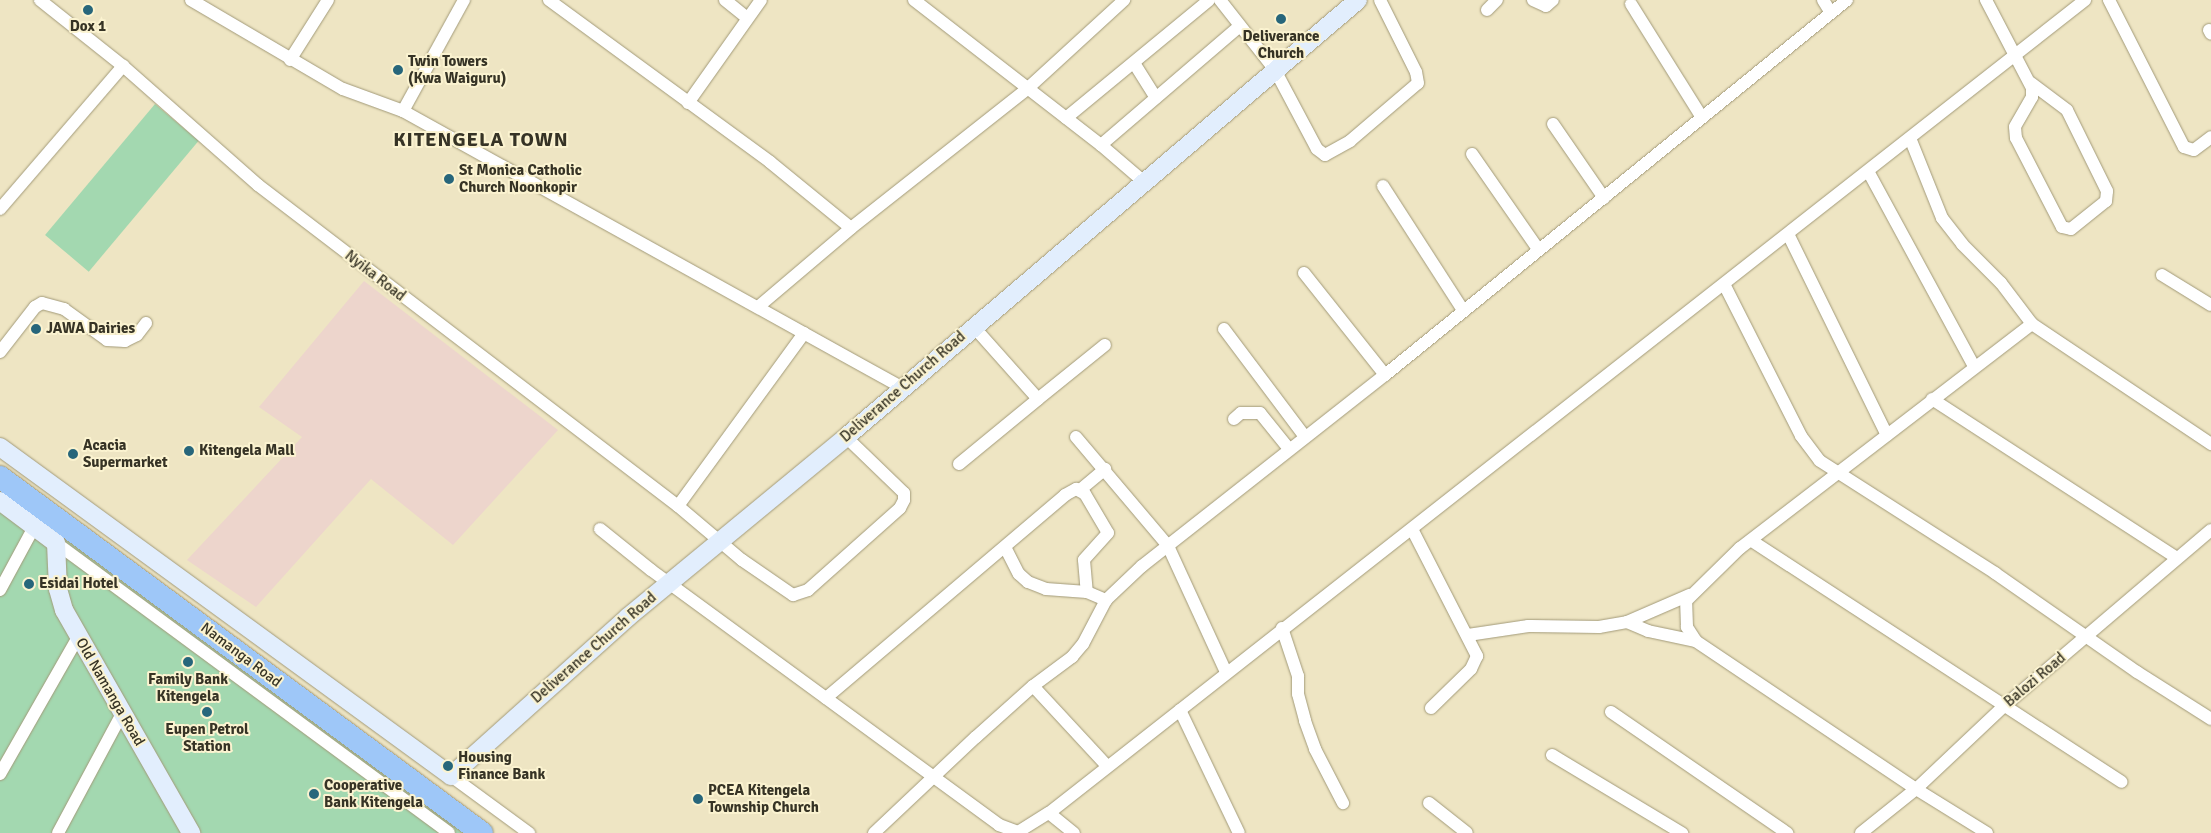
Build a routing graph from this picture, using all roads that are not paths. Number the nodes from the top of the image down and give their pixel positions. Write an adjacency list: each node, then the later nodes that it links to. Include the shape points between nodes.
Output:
1 (40, 0): 30 (street, Nyika Road)
2 (191, 0): 28 (street)
3 (328, 0): 28 (street)
4 (464, 0): 36 (street)
5 (549, 0): 35 (street)
6 (725, 0): 25 (street)
7 (761, 0): 25 (street)
8 (914, 0): 33 (street)
9 (1124, 0): 33 (street)
10 (1209, 0): 29 (street)
11 (1220, 0): 26 (street)
12 (1358, 0): 31 (street, Deliverance Church Road)
13 (1380, 0): 31 (street, via 1416,72 1418,83 1330,154 1320,154)
14 (1497, 0): 23 (street)
15 (1532, 0): 16 (street, via 1546,6)
16 (1553, 0)
17 (1823, 0): 24 (street)
18 (1846, 0): 24 (street)
19 (1986, 0): 27 (street)
20 (2085, 0): 27 (street)
21 (2109, 0): 40 (street, via 2184,147 2194,150)
22 (1631, 4): 37 (street)
23 (1487, 10)
24 (1831, 13): 37 (street)
25 (747, 18): 35 (street)
26 (1240, 26): 31 (street); 34 (street)
27 (2014, 56): 32 (street); 41 (street)
28 (290, 60): 36 (street, via 342,89)
29 (1134, 63): 34 (street); 38 (street)
30 (123, 66): 48 (street); 84 (street, Nyika Road, via 258,185)
31 (1275, 70): 45 (street, Deliverance Church Road)
32 (2031, 83): 32 (street, via 2032,97 2015,126 2016,138 2062,227 2071,228 2106,201 2107,190 2067,110)
33 (1027, 89): 38 (street); 49 (street)
34 (1156, 98): 42 (street)
35 (688, 103): 49 (street, via 770,162)
36 (403, 111): 56 (street)
37 (1700, 116): 47 (street)
38 (1066, 118): 42 (street)
39 (1553, 124): 47 (street)
40 (2211, 137)
41 (1910, 138): 44 (street); 59 (street, via 1942,218 2001,283)
42 (1101, 145): 45 (street)
43 (1472, 154): 51 (street)
44 (1868, 171): 50 (street); 65 (street)
45 (1144, 182): 60 (street, Deliverance Church Road)
46 (1383, 186): 57 (street)
47 (1604, 198): 51 (street)
48 (0, 209)
49 (851, 228): 56 (street)
50 (1788, 234): 54 (street); 71 (street)
51 (1538, 249): 57 (street)
52 (1304, 273): 66 (street)
53 (2162, 275): 55 (street)
54 (1724, 284): 80 (street, via 1801,436 1820,461); 87 (street)
55 (2211, 305)
56 (758, 306): 62 (street)
57 (1463, 310): 66 (street)
58 (146, 323): 64 (street, via 137,335 125,341 107,340 64,309 42,303 35,307)
59 (2032, 324): 65 (street); 75 (street)
60 (973, 326): 67 (street, Deliverance Church Road); 68 (street)
61 (1224, 329): 74 (street)
62 (804, 333): 67 (street); 84 (street)
63 (1105, 345): 68 (street)
64 (0, 352)
65 (1974, 366): 69 (street)
66 (1385, 374): 74 (street)
67 (901, 387): 72 (street, Deliverance Church Road)
68 (1038, 398): 78 (street)
69 (1932, 399): 71 (street); 94 (street)
70 (1234, 419): 77 (street, via 1241,413 1260,413)
71 (1887, 435): 80 (street)
72 (846, 437): 89 (street, Deliverance Church Road); 89 (street, Nyika Road, via 904,493 904,500 900,508 808,590 798,595 788,593)
73 (1076, 437): 79 (street)
74 (1305, 437): 77 (street)
75 (2211, 444)
76 (0, 447): 119 (street)
77 (1289, 450): 92 (street)
78 (959, 464)
79 (1106, 469): 82 (street); 92 (street)
80 (1838, 474): 90 (street); 104 (street, via 1995,573)
81 (0, 477): 108 (highway, Namanga Road)
82 (1080, 490): 93 (street, via 1065,495); 97 (street, via 1096,509 1108,533 1084,560)
83 (0, 501): 85 (street)
84 (678, 506): 89 (street, Nyika Road)
85 (34, 526): 91 (street); 96 (street)
86 (600, 529): 95 (street)
87 (1412, 529): 101 (street); 102 (street)
88 (2211, 530): 94 (street, Balozi Road)
89 (718, 540): 95 (street, Deliverance Church Road)
90 (1752, 541): 98 (street); 110 (street)
91 (56, 543): 103 (street, Old Namanga Road, via 58,589 64,610); 108 (street)
92 (1168, 546): 99 (street); 106 (street)
93 (1005, 547): 97 (street, via 1019,574 1028,582 1046,589); 109 (street)
94 (2177, 558): 104 (street, Balozi Road)
95 (670, 583): 109 (street); 119 (street, Deliverance Church Road)
96 (0, 590)
97 (1087, 592): 99 (street)
98 (1689, 595): 100 (street); 105 (street, via 1686,618)
99 (1106, 600): 107 (street, via 1083,644 1072,657)
100 (1627, 622): 102 (street, via 1599,627 1528,626); 105 (street, via 1648,631)
101 (1282, 628): 106 (street); 124 (street, via 1298,676 1298,694 1309,730)
102 (1468, 635): 111 (street, via 1477,656 1476,663)
103 (78, 637): 113 (street, Old Namanga Road); 118 (street)
104 (2086, 637): 110 (street, Balozi Road); 115 (street)
105 (1696, 641): 122 (street)
106 (1226, 672): 112 (street)
107 (1033, 686): 117 (street); 120 (street)
108 (276, 694): 123 (highway, Namanga Road)
109 (826, 698): 120 (street)
110 (2003, 707): 121 (street); 122 (street, Balozi Road)
111 (1431, 708)
112 (1180, 710): 117 (street); 135 (street)
113 (122, 712): 128 (street); 129 (street, Old Namanga Road)
114 (1611, 712): 138 (street)
115 (2211, 719)
116 (1552, 755): 137 (street)
117 (1107, 766): 126 (street)
118 (0, 774)
119 (451, 776): 132 (street)
120 (932, 776): 126 (street, via 1007,830 1018,832); 133 (street)
121 (2121, 782)
122 (1916, 789): 127 (street, Balozi Road); 139 (street)
123 (417, 798): 130 (street); 131 (highway, Namanga Road)
124 (1343, 803)
125 (1429, 803): 136 (street)
126 (1049, 813): 134 (street)
127 (1865, 832)
128 (58, 833)
129 (191, 833)
130 (449, 833)
131 (482, 833)
132 (529, 833)
133 (874, 833)
134 (1074, 833)
135 (1239, 833)
136 (1467, 833)
137 (1682, 833)
138 (1787, 833)
139 (1987, 833)

